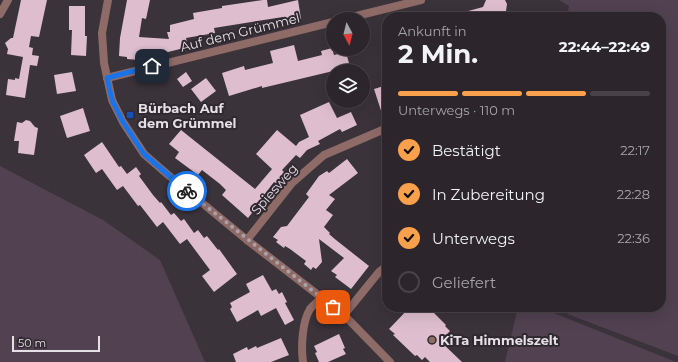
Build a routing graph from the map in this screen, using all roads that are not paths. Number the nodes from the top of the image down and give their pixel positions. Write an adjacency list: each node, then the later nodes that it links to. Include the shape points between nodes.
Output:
1 (8, 0): 5 (street)
2 (108, 0): 7 (street, via 102,33)
3 (420, 0): 4 (street)
4 (370, 12)
5 (0, 14)
6 (326, 24): 7 (street, Auf dem Grümmel)
7 (107, 78): 9 (street, via 112,100 144,154)
8 (382, 130): 9 (street, Spiesweg, via 324,155 292,183)
9 (247, 240): 11 (street)
10 (382, 270): 12 (street)
11 (321, 298): 12 (street); 13 (street, via 310,310 303,332)
12 (344, 315): 14 (street)
13 (303, 362)
14 (390, 362)

